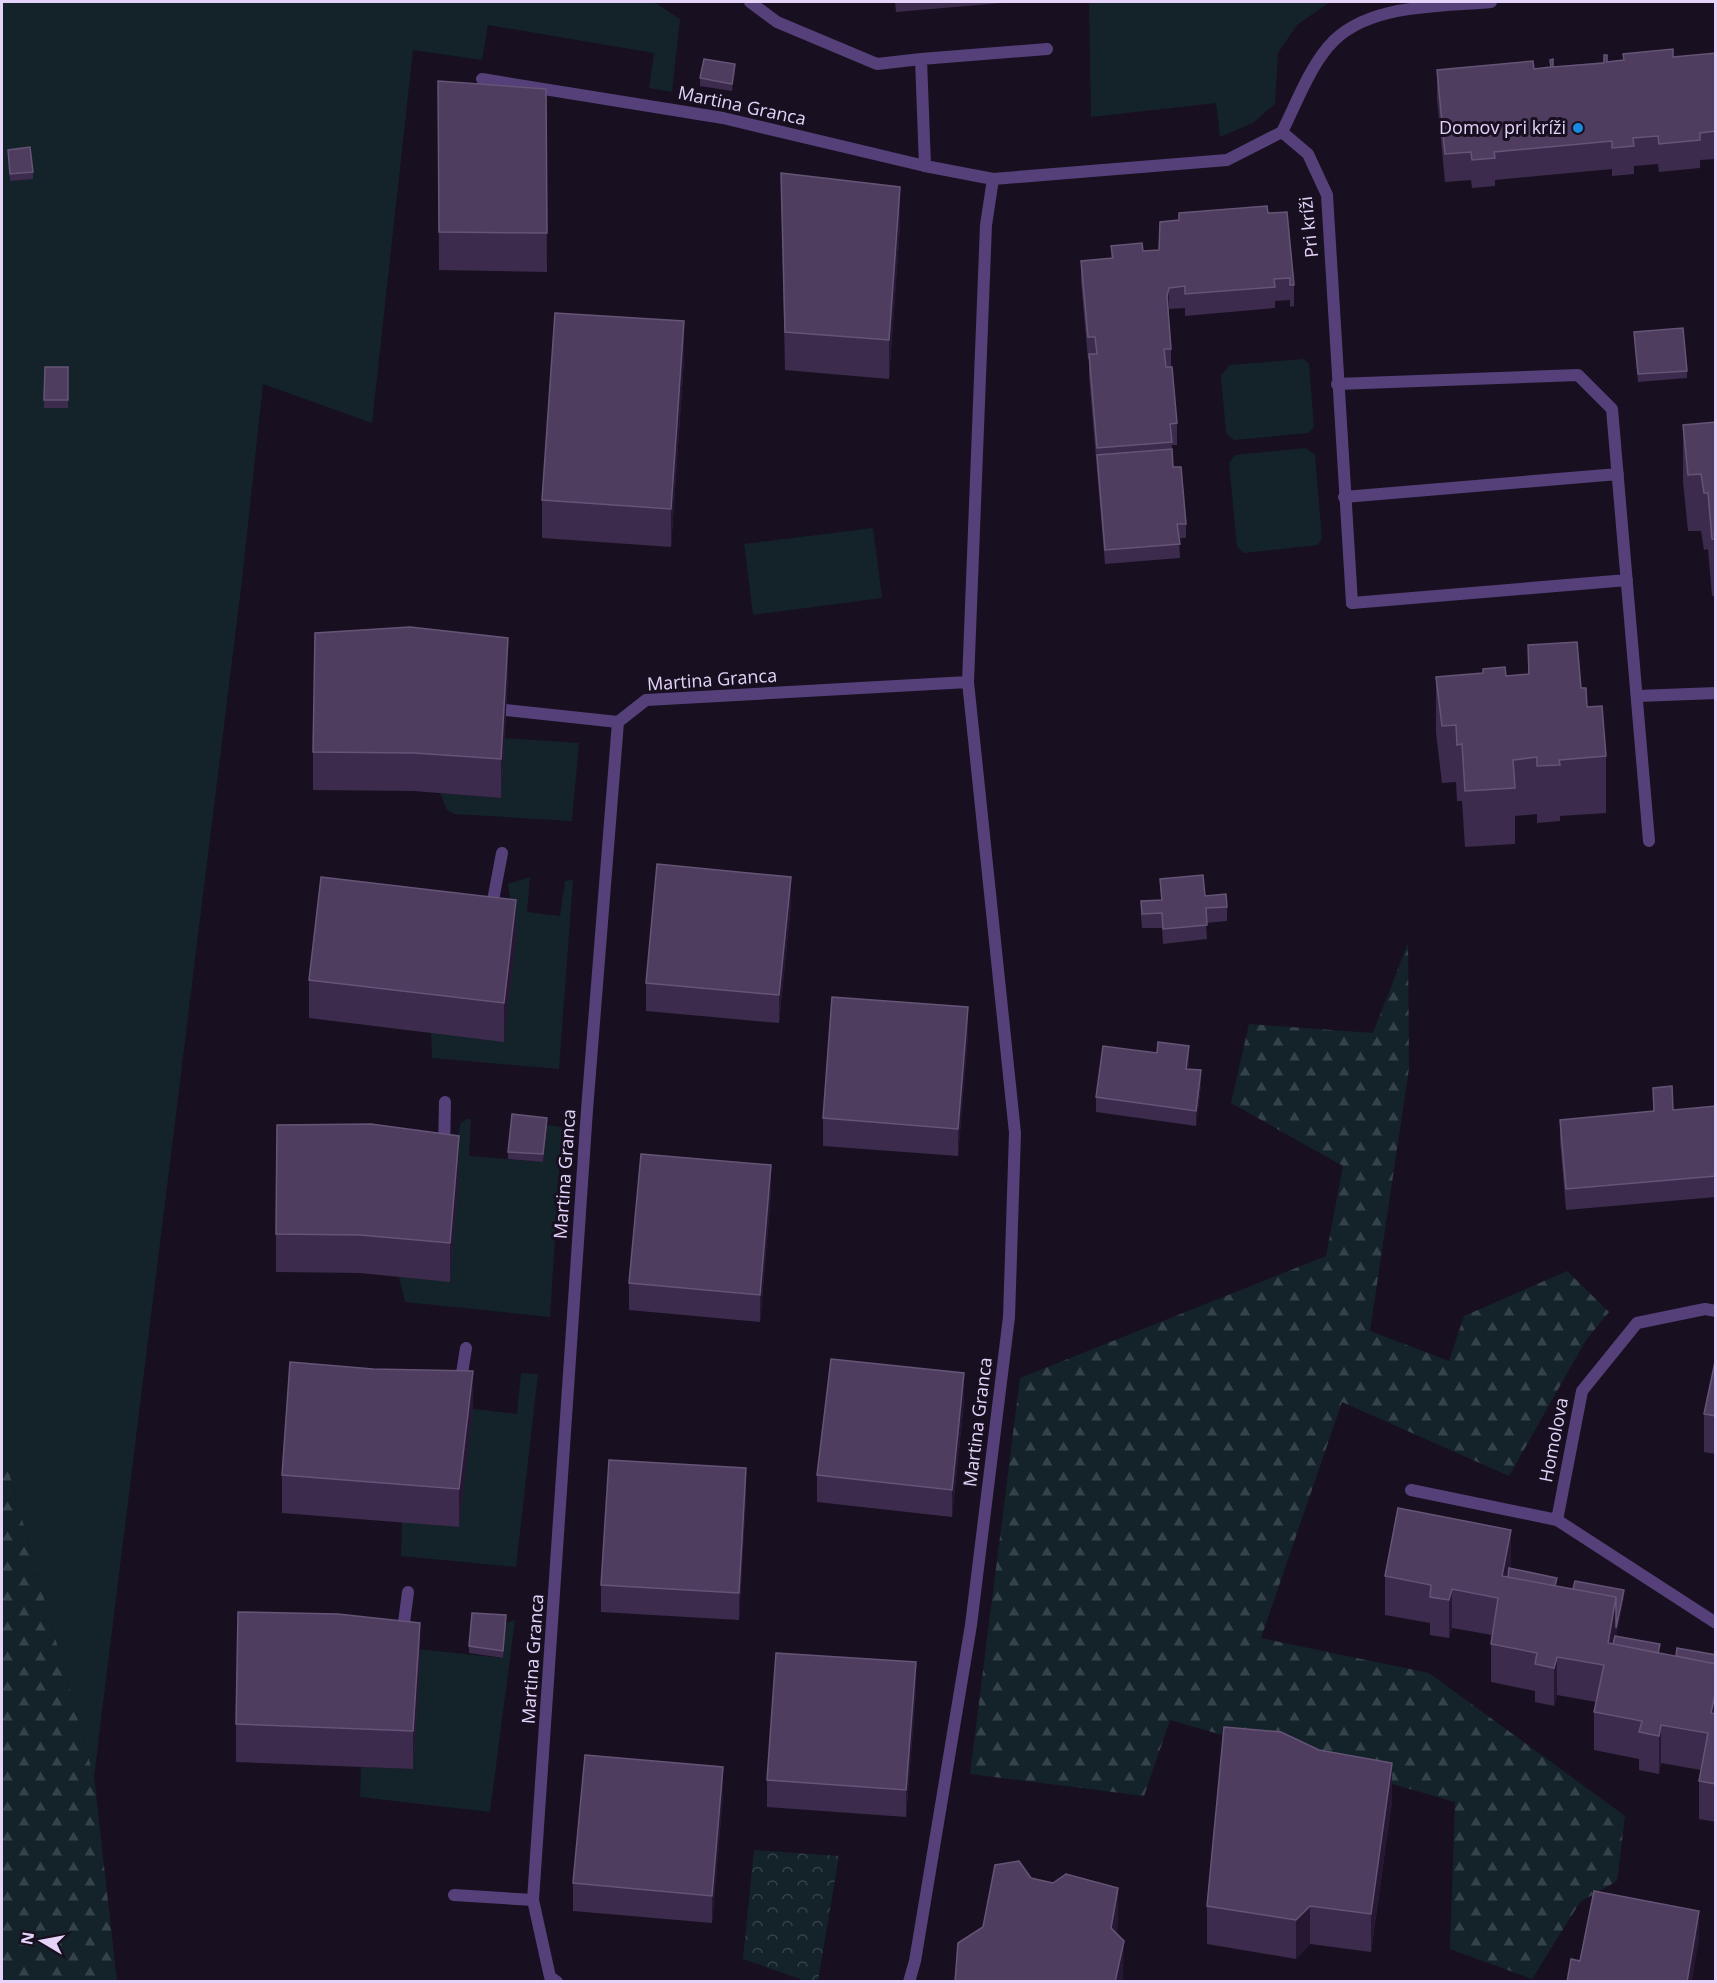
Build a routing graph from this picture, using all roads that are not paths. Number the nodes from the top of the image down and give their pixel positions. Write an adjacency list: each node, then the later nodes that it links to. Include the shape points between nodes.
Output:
1 (750, 2): 4 (street, via 777,22 877,64)
2 (1491, 2): 6 (street, via 1380,14 1352,25 1328,46)
3 (1047, 49): 4 (street)
4 (921, 58): 7 (street)
5 (482, 79): 7 (street, Martina Granca, via 723,118)
6 (1282, 132): 8 (street, Martina Granca, via 1227,160); 9 (street, Pri kríži, via 1308,154 1327,195)
7 (925, 166): 8 (street, Martina Granca)
8 (993, 179): 13 (street, Martina Granca, via 986,225)
9 (1337, 384): 10 (street, via 1578,375 1612,409); 11 (street, Pri kríži)
10 (1618, 474): 11 (street); 12 (street)
11 (1344, 497): 12 (street, Pri kríži, via 1352,603)
12 (1627, 580): 15 (street)
13 (968, 682): 17 (street, Martina Granca, via 646,700); 34 (street, Martina Granca, via 1015,1133 1009,1317 970,1624)
14 (1716, 693): 15 (street)
15 (1638, 696): 18 (street)
16 (506, 710): 17 (street)
17 (618, 722): 32 (street, Martina Granca)
18 (1649, 841)
19 (502, 853): 20 (street)
20 (489, 923)
21 (445, 1102): 22 (street)
22 (444, 1160)
23 (1716, 1311): 27 (street, Homolova, via 1705,1309 1637,1323 1582,1390)
24 (466, 1348): 25 (street)
25 (458, 1400)
26 (1411, 1490): 27 (street)
27 (1557, 1520): 29 (street)
28 (408, 1592): 30 (street)
29 (1716, 1623)
30 (400, 1647)
31 (454, 1895): 32 (street)
32 (533, 1900): 33 (street, Martina Granca, via 550,1977)
33 (557, 1982)
34 (909, 1982)

